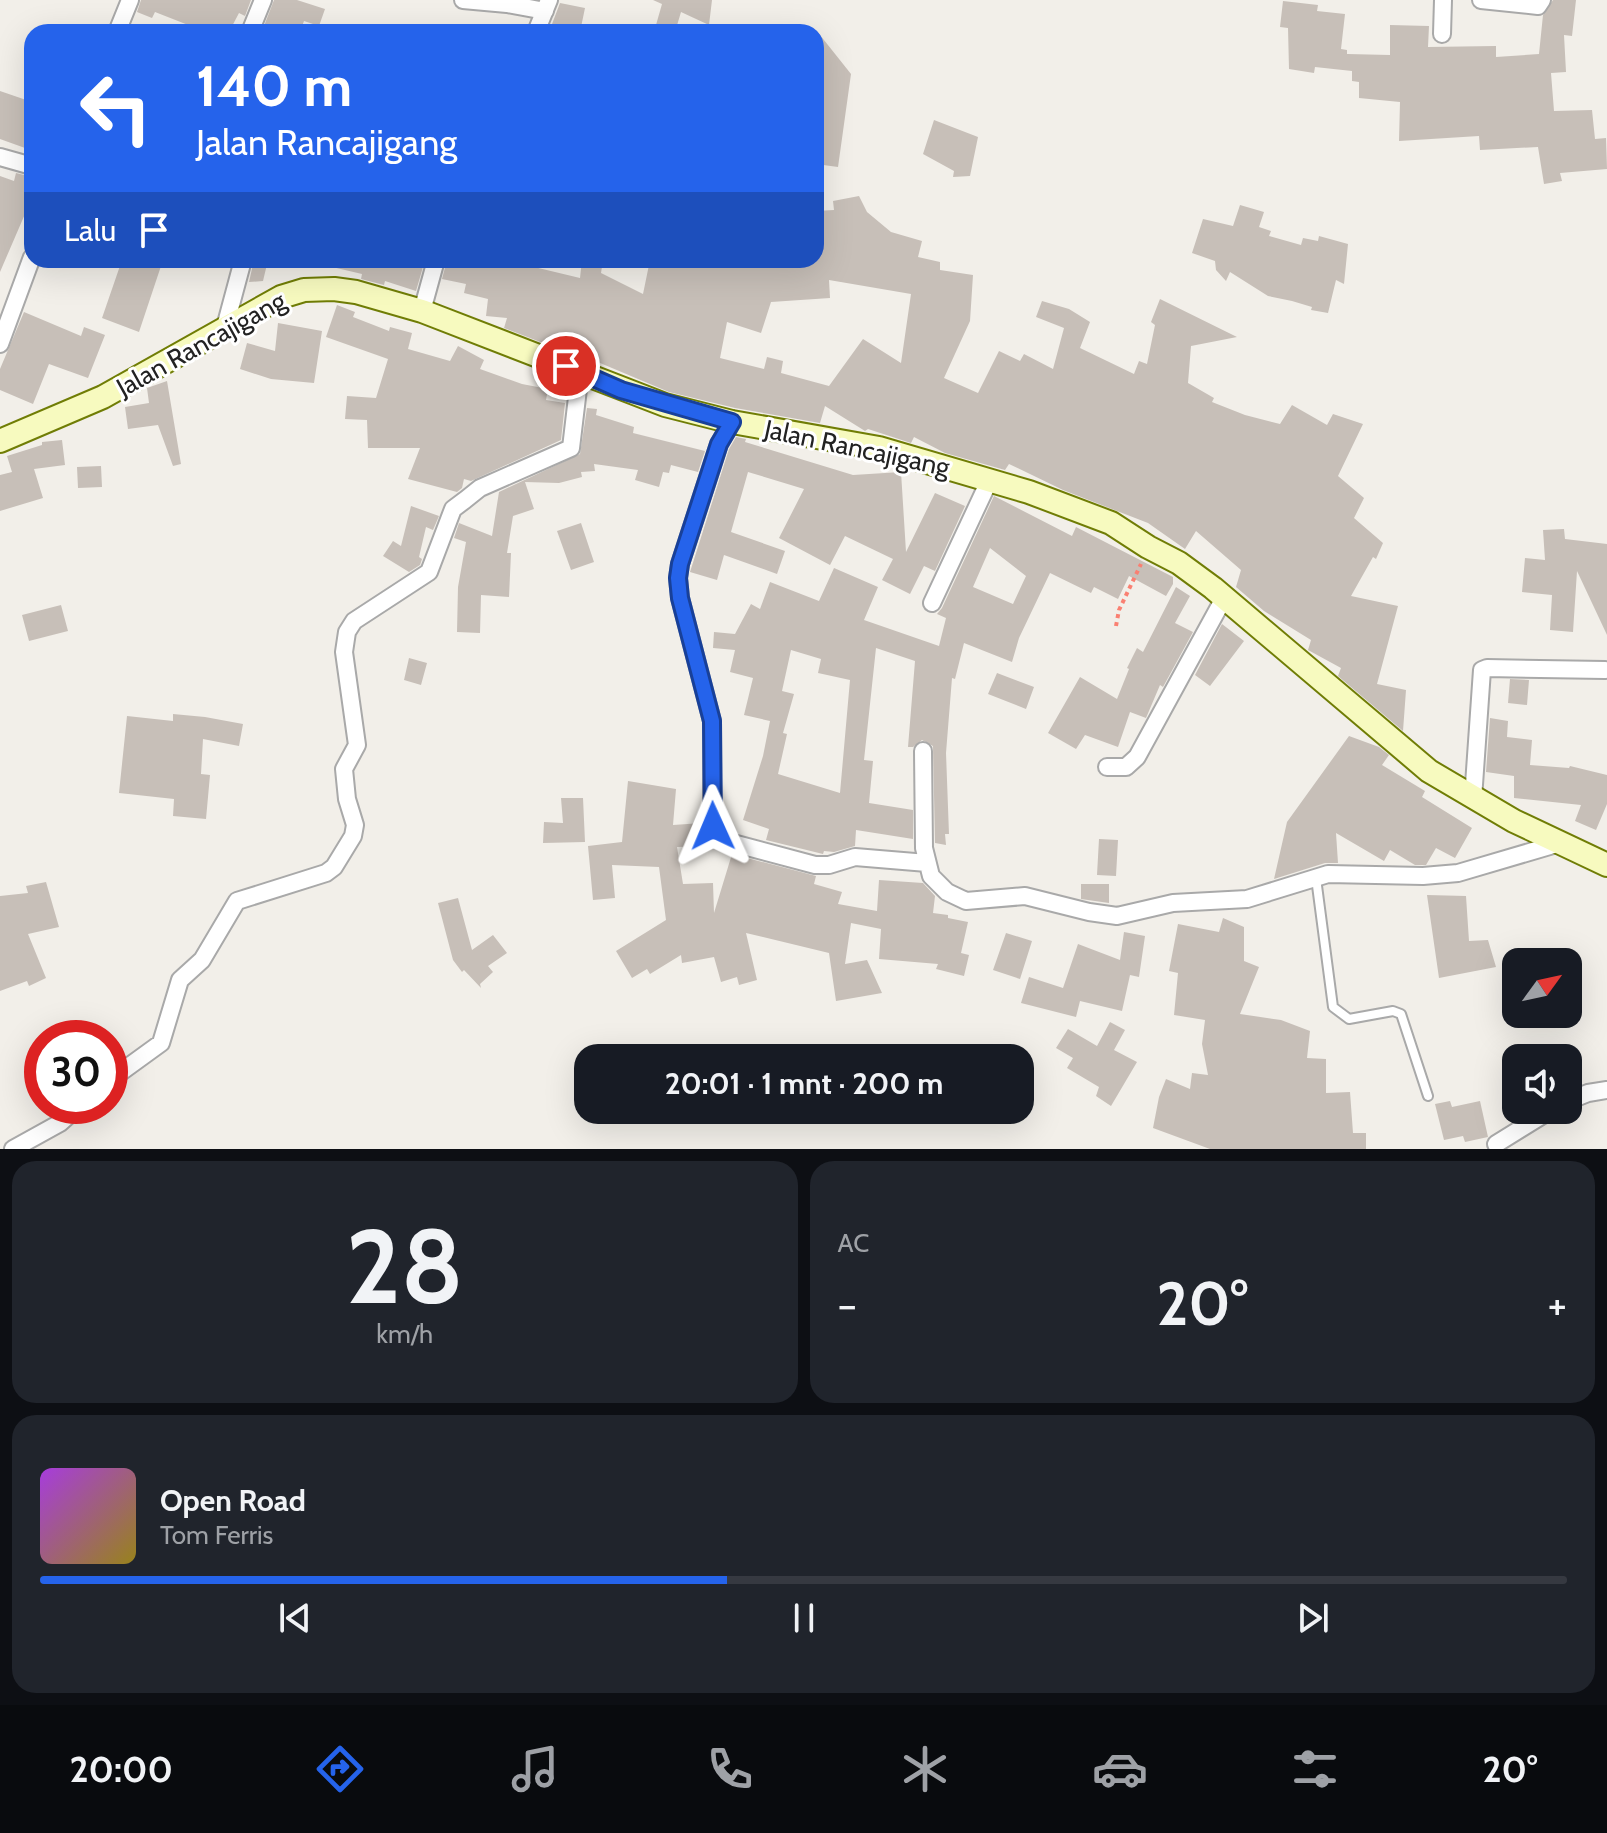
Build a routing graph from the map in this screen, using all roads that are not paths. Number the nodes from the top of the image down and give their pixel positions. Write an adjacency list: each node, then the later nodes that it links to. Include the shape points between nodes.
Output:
1 (130, 0): 8 (street)
2 (263, 0): 9 (street)
3 (463, 0): 7 (street)
4 (1443, 0): 11 (street)
5 (1481, 0): 6 (street, via 1538,6)
6 (1542, 0)
7 (547, 5): 10 (street)
8 (120, 24)
9 (253, 24)
10 (539, 24)
11 (1442, 34)
12 (0, 157): 13 (street)
13 (24, 164)
14 (28, 268): 19 (street)
15 (241, 268): 18 (street)
16 (434, 268): 17 (street)
17 (422, 311): 18 (main road, Jalan Rancajigang, via 356,292 304,290); 20 (main road, Jalan Rancajigang)
18 (225, 327): 22 (main road, Jalan Rancajigang, via 103,397)
19 (0, 344)
20 (580, 372): 21 (main road, Jalan Rancajigang, via 650,400); 34 (street, via 571,448 480,488 453,509 429,572 371,608 347,632 344,652 357,745 344,769 356,827 334,867 237,901 204,957 180,980 161,1043)
21 (732, 422): 23 (main road, Jalan Rancajigang, via 879,448); 31 (street, via 719,444 678,578 712,721 715,832 725,841 815,865 855,857)
22 (0, 441)
23 (990, 479): 24 (main road, Jalan Rancajigang, via 1111,523 1179,563); 25 (street)
24 (1224, 598): 28 (street, via 1137,757 1126,767); 29 (main road, Jalan Rancajigang, via 1429,771)
25 (932, 603)
26 (1605, 670): 29 (street, via 1482,670)
27 (923, 751): 31 (street)
28 (1107, 767)
29 (1473, 799): 30 (main road, Jalan Rancajigang)
30 (1560, 843): 32 (main road, Jalan Rancajigang); 33 (street, via 1448,875 1336,873)
31 (927, 863): 33 (street, via 938,886 966,901 1025,896 1117,916 1173,903 1247,899)
32 (1607, 865)
33 (1316, 878): 37 (lane, via 1333,1007 1349,1019 1401,1014)
34 (128, 1067)
35 (1607, 1090): 36 (street)
36 (1582, 1095)
37 (1428, 1096)
38 (58, 1124): 41 (street)
39 (1528, 1124): 40 (street)
40 (1496, 1144)
41 (13, 1149)

